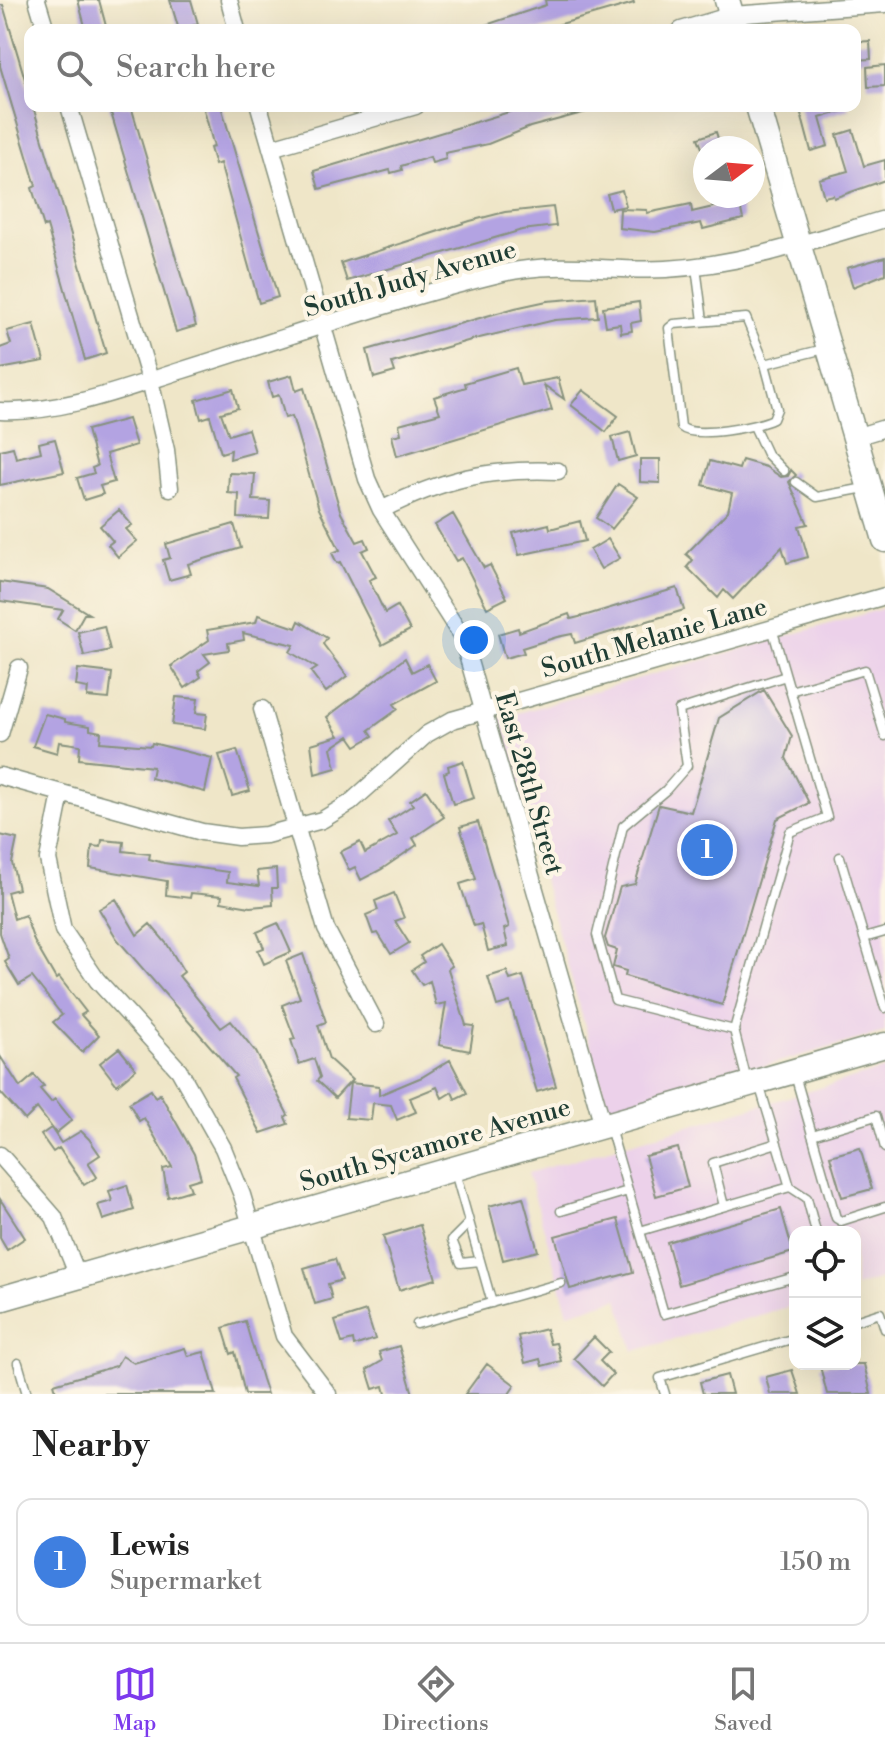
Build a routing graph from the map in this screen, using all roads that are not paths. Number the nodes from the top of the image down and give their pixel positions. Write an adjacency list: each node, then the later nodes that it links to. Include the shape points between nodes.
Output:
1 (37, 0): 5 (street)
2 (229, 0): 6 (street)
3 (885, 4): 4 (street)
4 (732, 15): 7 (street)
5 (44, 24)
6 (235, 24)
7 (701, 24)
8 (71, 112): 20 (street)
9 (261, 112): 12 (street, East 28th Street)
10 (395, 112): 12 (street)
11 (760, 112): 14 (main road)
12 (271, 148): 17 (street, East 28th Street)
13 (885, 219): 14 (street, South Judy Avenue)
14 (799, 245): 15 (street, South Judy Avenue); 18 (main road)
15 (696, 267): 16 (lane); 17 (street, South Judy Avenue, via 576,264 520,270)
16 (703, 321): 19 (lane, via 746,318); 22 (lane, via 674,324 668,332 681,427 691,433)
17 (321, 327): 20 (street, South Judy Avenue); 30 (street, East 28th Street)
18 (829, 348): 19 (lane); 24 (main road)
19 (765, 364): 22 (lane, via 776,415)
20 (150, 380): 21 (street, South Judy Avenue, via 44,409); 29 (street)
21 (0, 411)
22 (754, 426): 26 (lane, via 767,454)
23 (885, 428): 24 (street)
24 (855, 437): 28 (main road)
25 (558, 471): 30 (street, via 473,474)
26 (784, 471)
27 (796, 482): 28 (lane, via 817,497)
28 (869, 487): 31 (main road)
29 (170, 488)
30 (381, 510): 38 (street, East 28th Street, via 462,637)
31 (885, 540)
32 (885, 596): 33 (street, South Melanie Lane)
33 (772, 628): 35 (lane); 38 (street, South Melanie Lane)
34 (19, 668): 39 (street)
35 (786, 676): 36 (lane); 50 (lane, via 679,710 685,771 623,826 598,929 615,1000)
36 (790, 691): 40 (lane, via 865,670); 50 (lane, via 827,817 790,832)
37 (262, 709): 43 (street)
38 (483, 710): 43 (street, South Melanie Lane, via 427,734 350,803); 55 (street, East 28th Street)
39 (0, 734)
40 (885, 736)
41 (0, 776): 42 (street, South Melanie Lane)
42 (61, 794): 43 (street, South Melanie Lane, via 202,832 238,837); 67 (street, via 48,859 63,930 97,980 179,1070 223,1148)
43 (294, 829): 49 (street, via 326,929)
44 (840, 857): 46 (lane)
45 (885, 932): 46 (lane)
46 (864, 938): 47 (lane)
47 (881, 981): 48 (lane)
48 (885, 1008)
49 (376, 1024)
50 (734, 1030): 53 (lane)
51 (885, 1045): 52 (main road, South Sycamore Avenue)
52 (793, 1070): 53 (main road, South Sycamore Avenue); 56 (lane)
53 (753, 1082): 55 (main road, South Sycamore Avenue); 57 (lane)
54 (880, 1115): 56 (lane); 58 (lane)
55 (606, 1124): 60 (main road, South Sycamore Avenue); 62 (lane)
56 (812, 1135): 64 (lane, via 838,1220)
57 (777, 1143): 61 (lane); 63 (lane, via 713,1163)
58 (885, 1148)
59 (0, 1155): 71 (street, via 54,1217)
60 (454, 1168): 66 (lane); 67 (main road, South Sycamore Avenue)
61 (790, 1187): 63 (lane); 68 (lane, via 807,1198)
62 (628, 1191): 65 (lane); 69 (lane)
63 (724, 1206): 69 (lane)
64 (885, 1207)
65 (561, 1211)
66 (469, 1223): 70 (lane); 70 (lane, via 452,1240 461,1263)
67 (251, 1226): 71 (main road, South Sycamore Avenue); 82 (street, via 284,1336)
68 (814, 1226)
69 (640, 1231): 72 (lane, via 666,1315)
70 (480, 1261): 75 (lane)
71 (78, 1276): 74 (main road, South Sycamore Avenue)
72 (789, 1279)
73 (561, 1283): 75 (lane)
74 (0, 1299)
75 (492, 1303): 77 (lane)
76 (861, 1319): 78 (lane, via 880,1313)
77 (417, 1324)
78 (885, 1329)
79 (789, 1340): 83 (lane, via 660,1378)
80 (18, 1363): 81 (lane)
81 (27, 1394)
82 (328, 1394)
83 (665, 1394)

